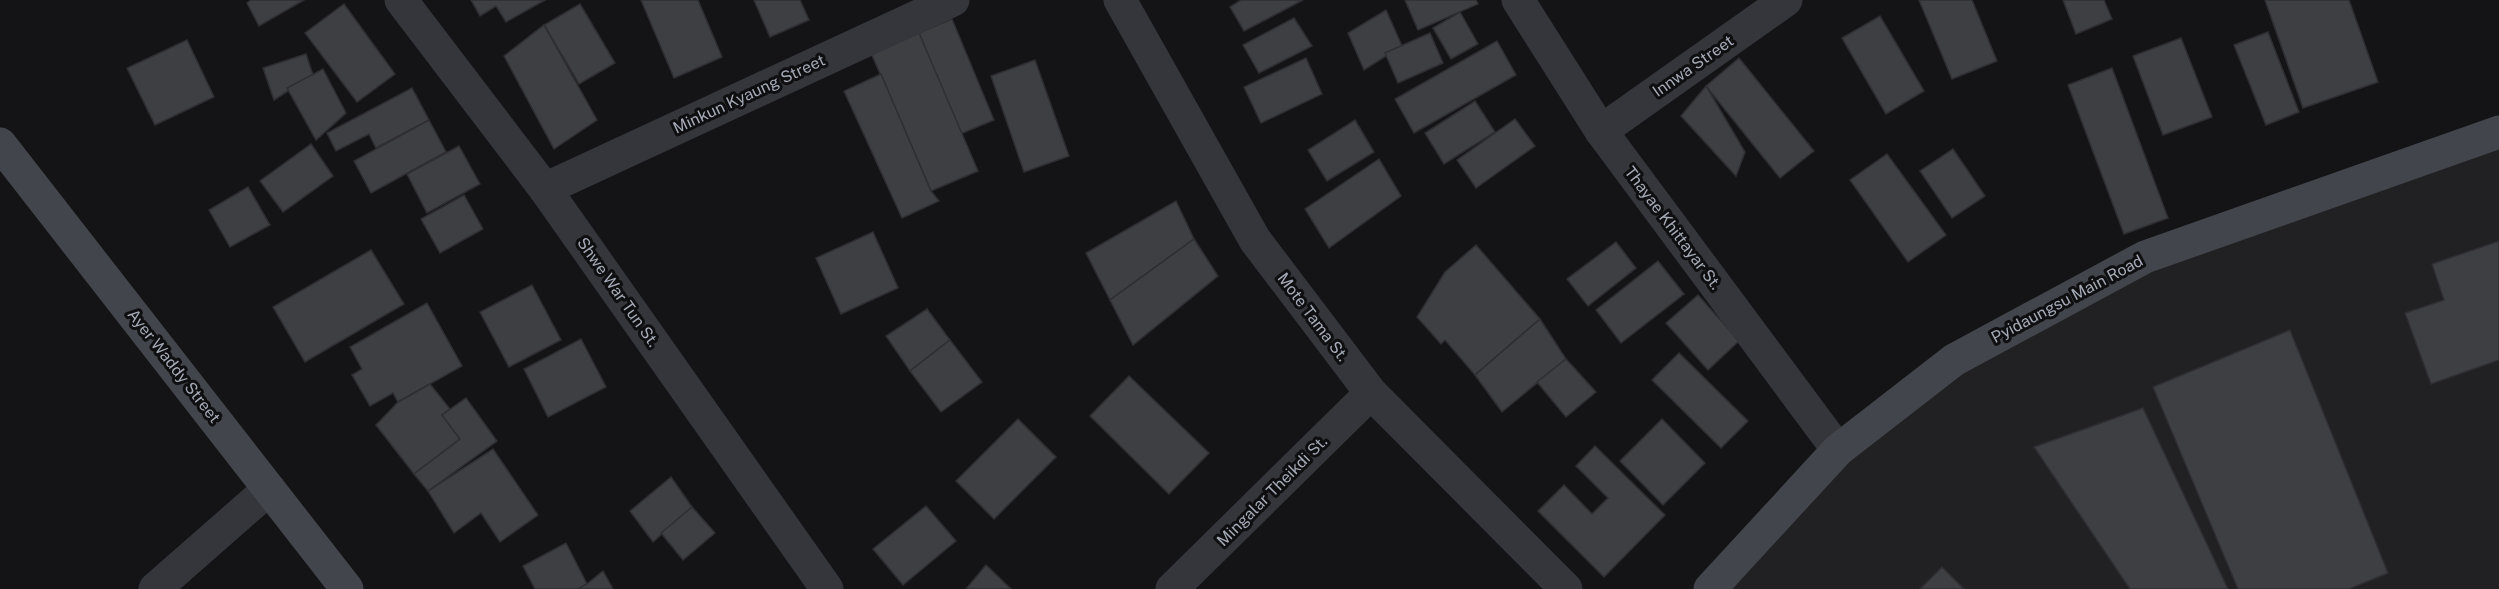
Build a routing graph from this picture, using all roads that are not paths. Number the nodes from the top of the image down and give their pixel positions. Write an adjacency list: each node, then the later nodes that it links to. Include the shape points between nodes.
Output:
1 (401, 0): 9 (street, Shwe War Tun St.)
2 (953, 0): 9 (street, Minkun Kyaung Street)
3 (1120, 0): 10 (street, Mote Tama St., via 1255,240)
4 (1518, 0): 6 (street, Thayae Khittayar St.)
5 (1786, 0): 6 (street, Innwa Street)
6 (1601, 131): 11 (street, Thayae Khittayar St.)
7 (2499, 132): 11 (main road, Pyidaungsu Main Road, via 2145,257 1954,360)
8 (0, 144): 12 (main road, Ayer Waddy Street)
9 (545, 189): 16 (street, Shwe War Tun St.)
10 (1371, 393): 17 (street, Mingalar Theikdi St.); 18 (street, Mote Tama St.)
11 (1838, 450): 13 (main road, Pyidaungsu Main Road)
12 (269, 489): 14 (street); 15 (main road, Ayer Waddy Street)
13 (1715, 588)
14 (155, 589)
15 (347, 589)
16 (827, 589)
17 (1172, 589)
18 (1566, 589)

